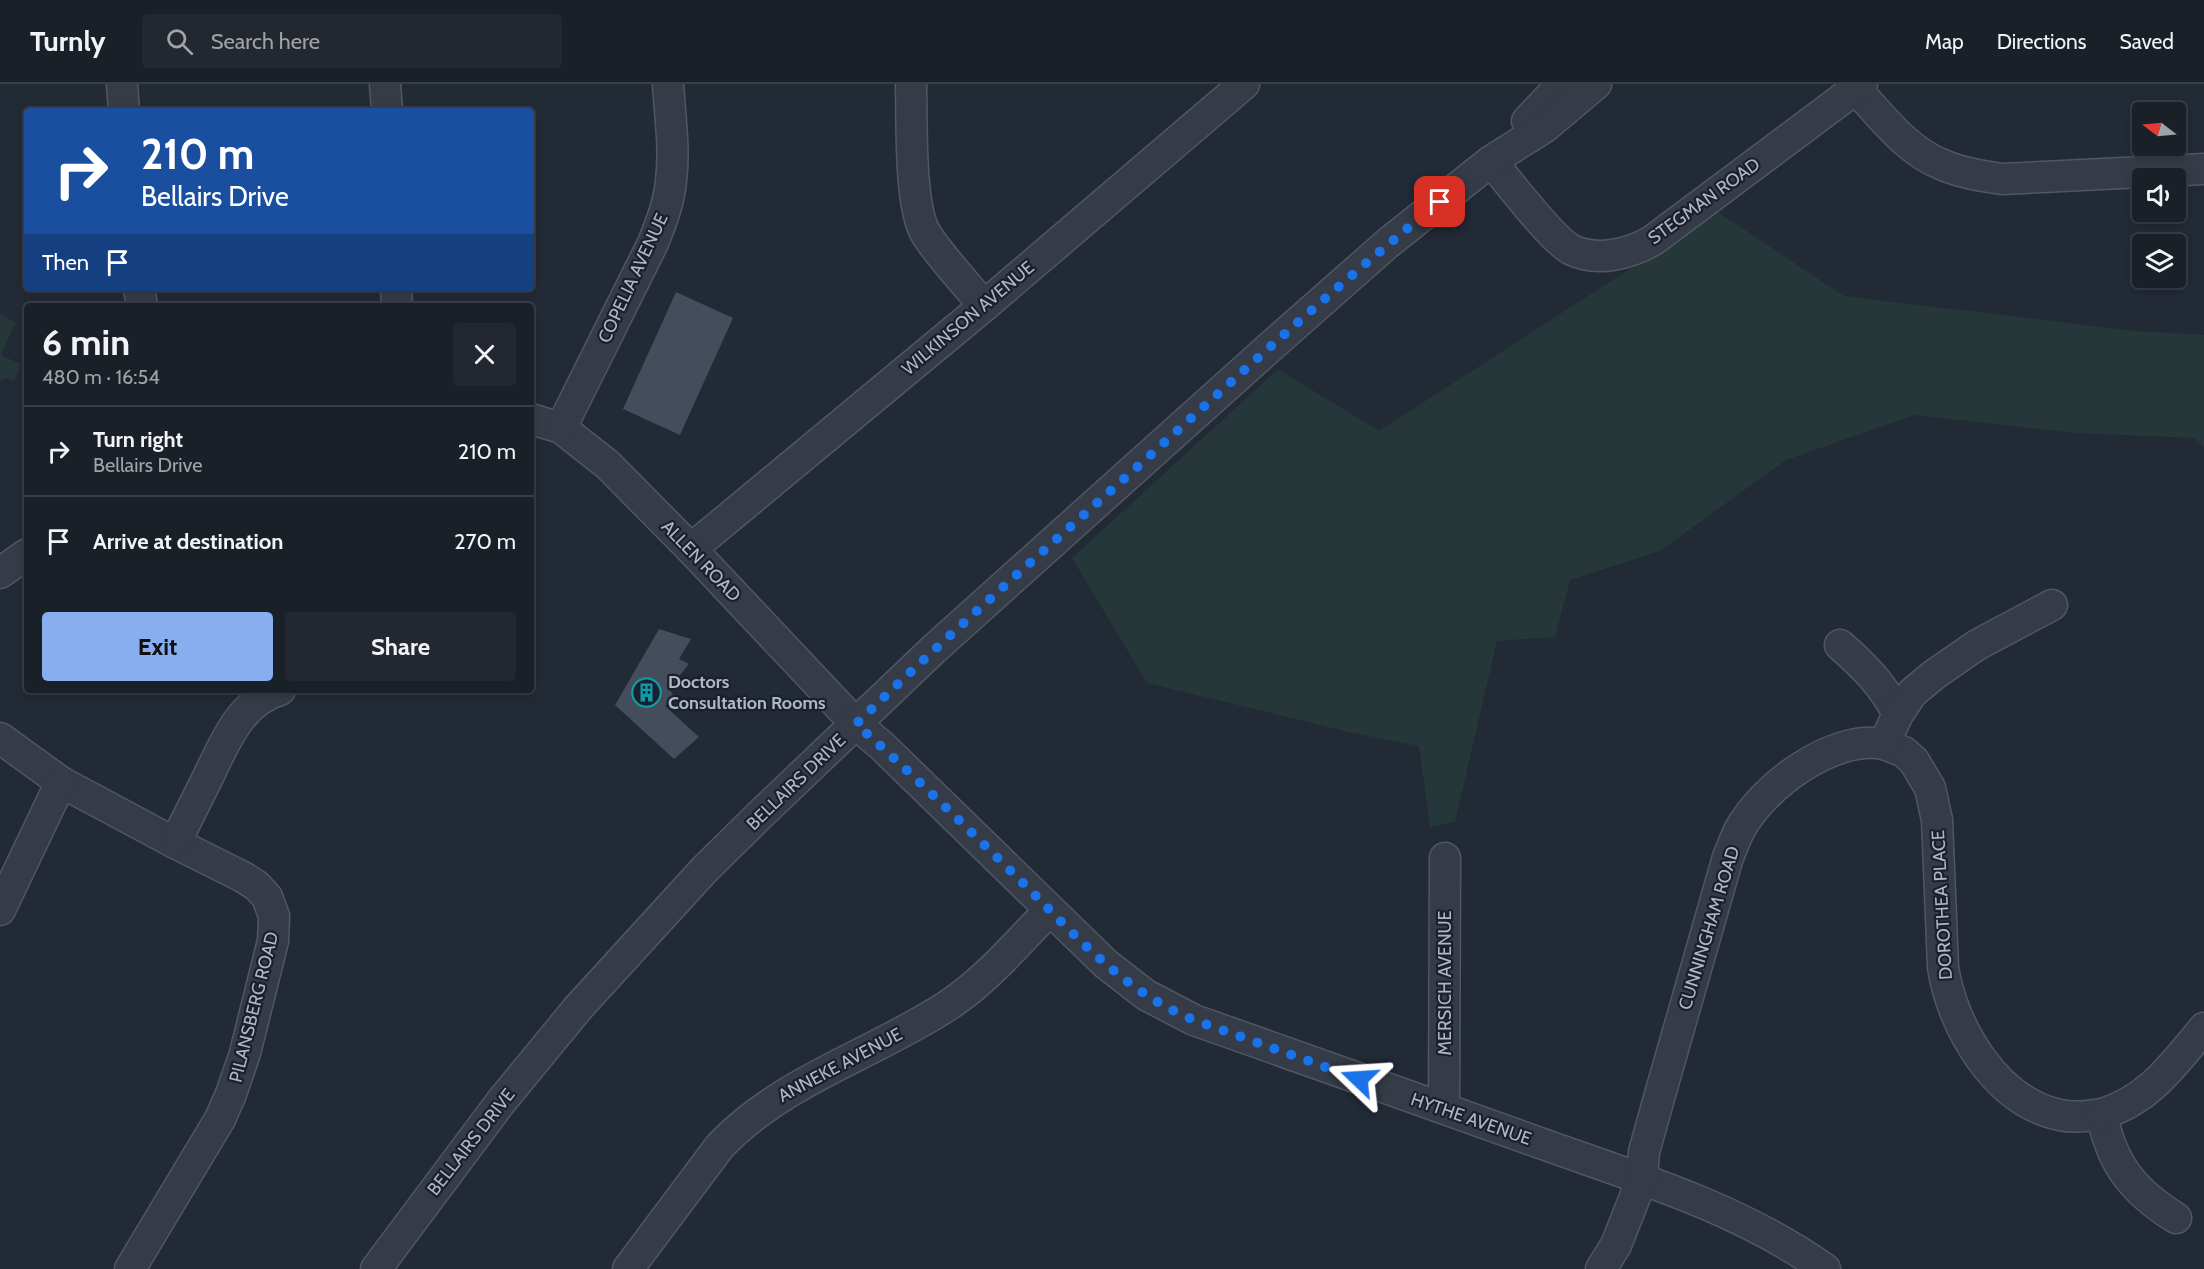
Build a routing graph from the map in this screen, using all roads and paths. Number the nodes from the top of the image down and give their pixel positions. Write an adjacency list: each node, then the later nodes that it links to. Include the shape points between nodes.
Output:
1 (122, 84): 9 (street)
2 (385, 84): 10 (street)
3 (668, 84): 15 (street, COPELIA AVENUE, via 672,169 663,215)
4 (910, 84): 13 (street, via 919,219 926,234)
5 (1244, 84): 13 (street, WILKINSON AVENUE)
6 (1562, 84): 11 (street)
7 (1596, 84): 11 (street, via 1545,127)
8 (1859, 87): 11 (street, STEGMAN ROAD, via 1652,241 1623,254 1588,255 1567,247); 12 (street, via 1914,149 1943,165 1975,175 2002,178)
9 (124, 108)
10 (387, 108)
11 (1491, 161): 23 (street, BELLAIRS DRIVE, via 1269,348)
12 (2204, 169)
13 (984, 306): 16 (street, WILKINSON AVENUE)
14 (534, 420): 15 (street, ALLEN ROAD)
15 (561, 428): 16 (street, ALLEN ROAD, via 608,465)
16 (691, 549): 23 (street, ALLEN ROAD)
17 (24, 556): 18 (street)
18 (0, 573)
19 (2052, 605): 22 (street, via 1977,645 1935,674 1912,693)
20 (1840, 645): 22 (street, via 1871,672)
21 (273, 693): 27 (street, via 259,699 227,737)
22 (1898, 714): 25 (street)
23 (856, 724): 30 (street, HYTHE AVENUE); 37 (street, BELLAIRS DRIVE, via 705,869 578,1008 500,1103)
24 (0, 738): 26 (street, PILANSBERG ROAD)
25 (1884, 744): 33 (street, DOROTHEA PLACE, via 1914,761 1930,788 1937,820 1942,967 1957,1019 1976,1053 2005,1085 2032,1105 2075,1117); 34 (street, CUNNINGHAM ROAD, via 1870,741 1840,747 1810,762 1782,781 1740,830 1728,857 1661,1090 1644,1152)
26 (61, 782): 27 (street, PILANSBERG ROAD); 29 (street)
27 (175, 843): 36 (street, PILANSBERG ROAD, via 257,886 272,908 274,932 245,1053 231,1094)
28 (1445, 858): 32 (street, MERSICH AVENUE)
29 (0, 910)
30 (1050, 910): 32 (street, HYTHE AVENUE, via 1134,987 1178,1014); 38 (street, ANNEKE AVENUE, via 993,969 949,1005 800,1084 737,1129)
31 (2204, 1028): 33 (street, DOROTHEA PLACE, via 2144,1095)
32 (1443, 1108): 34 (street, HYTHE AVENUE)
33 (2102, 1114): 35 (street, via 2117,1162 2152,1203)
34 (1642, 1179): 39 (street, CUNNINGHAM ROAD, via 1616,1245); 40 (street, HYTHE AVENUE, via 1764,1230)
35 (2176, 1218)
36 (130, 1269)
37 (376, 1269)
38 (628, 1269)
39 (1601, 1269)
40 (1825, 1269)

